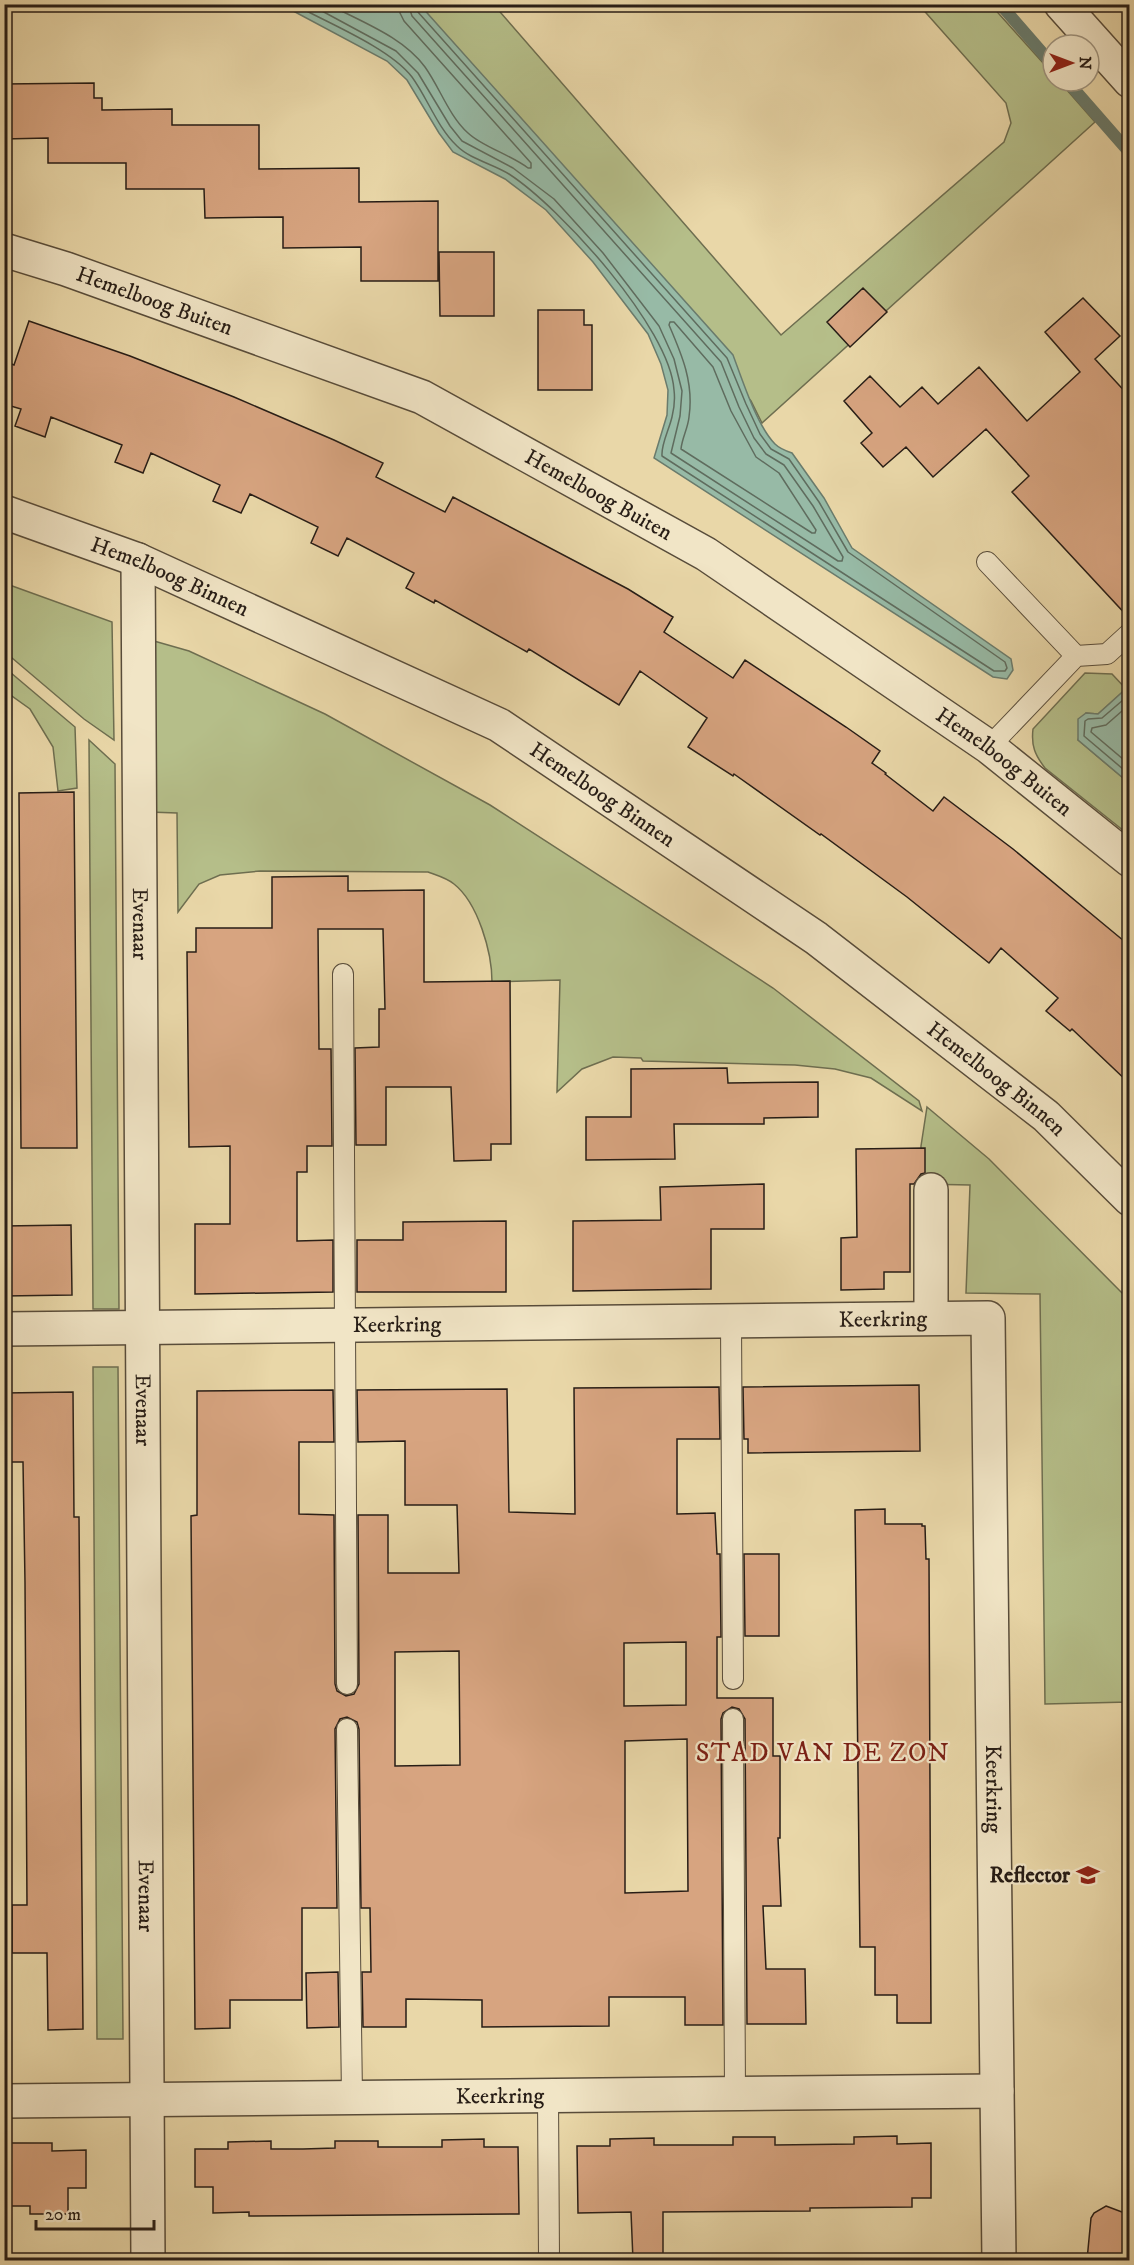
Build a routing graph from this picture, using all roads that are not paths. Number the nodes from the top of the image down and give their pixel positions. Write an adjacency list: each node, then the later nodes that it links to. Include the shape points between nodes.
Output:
1 (1061, 4): 2 (street)
2 (1130, 81)
3 (4, 250): 9 (street, Hemelboog Buiten, via 422,397 706,554)
4 (4, 512): 5 (street, Hemelboog Binnen)
5 (138, 560): 13 (street, Hemelboog Binnen, via 499,725 816,938 1046,1116); 17 (street, Evenaar)
6 (987, 562): 8 (lane)
7 (1130, 633): 8 (lane, via 1107,654)
8 (1076, 656): 9 (lane)
9 (989, 747): 10 (street, Hemelboog Buiten)
10 (1130, 860)
11 (343, 974): 16 (lane)
12 (931, 1190): 14 (street)
13 (1130, 1199)
14 (931, 1318): 15 (street, Keerkring); 23 (street, Keerkring, via 988,1318)
15 (731, 1320): 16 (street, Keerkring); 19 (lane)
16 (345, 1325): 17 (street, Keerkring); 20 (lane)
17 (143, 1327): 18 (street, Keerkring); 27 (street, Evenaar)
18 (4, 1329)
19 (733, 1678)
20 (347, 1684)
21 (733, 1719): 24 (lane)
22 (347, 1729): 26 (lane)
23 (997, 2091): 24 (street, Keerkring); 31 (street, Keerkring)
24 (735, 2093): 25 (street, Keerkring)
25 (548, 2095): 26 (street, Keerkring); 30 (lane)
26 (352, 2097): 27 (street, Keerkring)
27 (147, 2099): 28 (street, Keerkring); 29 (street, Evenaar)
28 (4, 2101)
29 (148, 2260)
30 (549, 2260)
31 (999, 2260)

